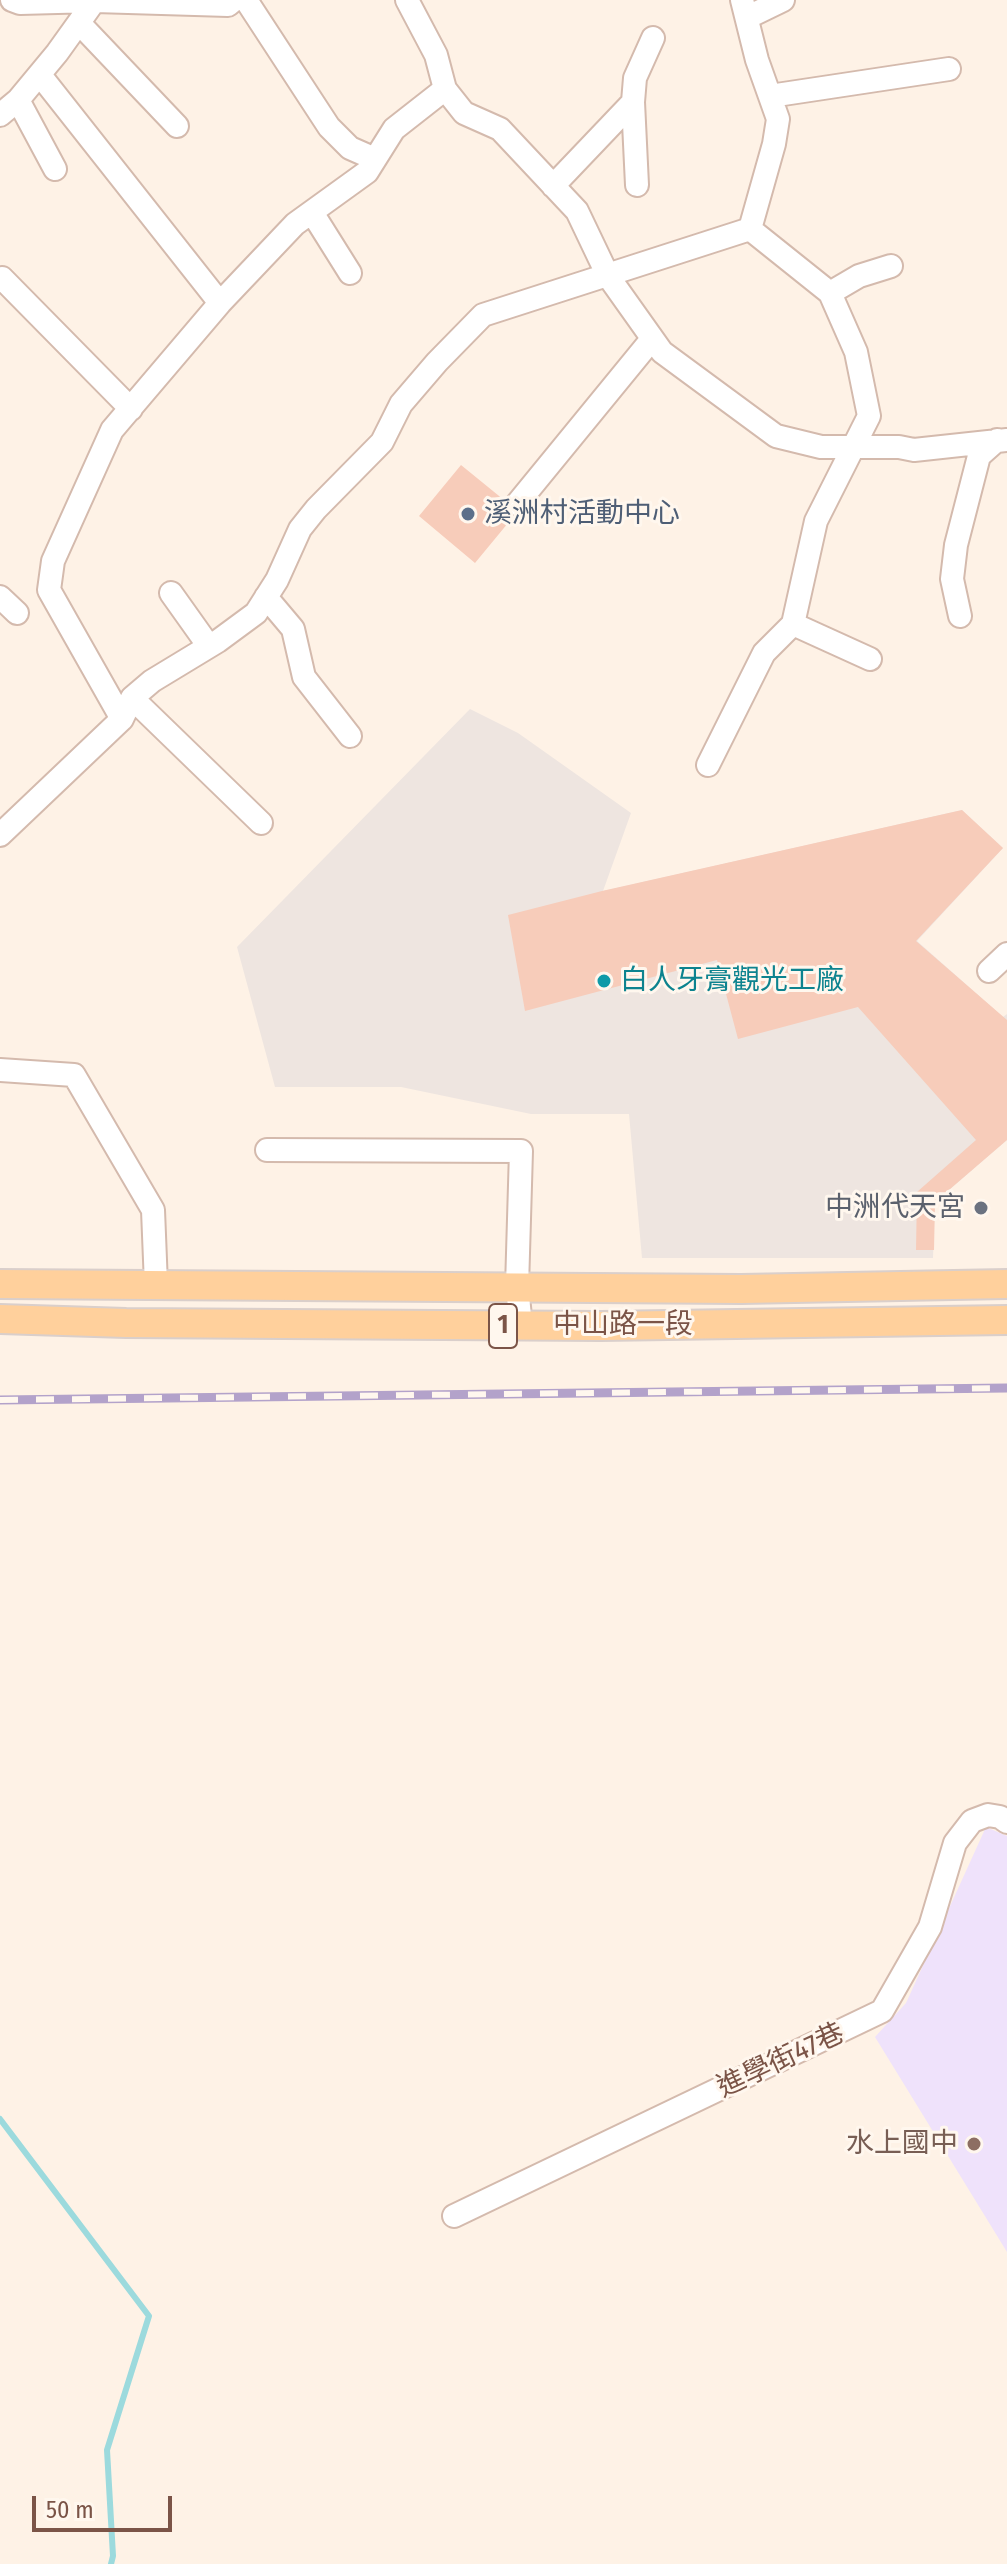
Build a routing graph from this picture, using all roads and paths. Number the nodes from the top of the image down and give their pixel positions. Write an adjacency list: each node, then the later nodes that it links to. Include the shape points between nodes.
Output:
1 (12, 0): 2 (street)
2 (95, 0): 3 (street, via 228,5); 8 (street)
3 (234, 0)
4 (246, 0): 18 (street, via 329,127 350,148)
5 (407, 0): 12 (street, via 436,55)
6 (783, 0): 7 (street)
7 (745, 9): 13 (street)
8 (79, 23): 11 (street); 17 (street)
9 (653, 38): 15 (street, via 635,78)
10 (949, 69): 13 (street)
11 (40, 75): 14 (street); 29 (street)
12 (445, 89): 18 (street, via 394,129); 21 (street, via 464,113 500,129)
13 (770, 96): 23 (street, via 778,119)
14 (18, 100): 16 (street); 19 (street)
15 (633, 102): 20 (street); 21 (street)
16 (0, 115)
17 (177, 126)
18 (375, 159): 22 (street, via 367,172)
19 (55, 169)
20 (637, 185)
21 (553, 186): 26 (street, via 577,211)
22 (313, 214): 25 (street); 29 (street, via 295,224)
23 (750, 229): 26 (street); 28 (street)
24 (891, 266): 28 (street)
25 (350, 273)
26 (608, 276): 30 (street); 37 (street, via 483,315 401,404 382,442 300,529)
27 (2, 278): 31 (street)
28 (830, 293): 33 (street, via 856,352 869,416)
29 (220, 303): 31 (street)
30 (652, 339): 33 (street, via 662,352 776,436 821,447); 34 (street)
31 (131, 409): 44 (street, via 112,430 53,561 49,590)
32 (1003, 438): 33 (street, via 914,450); 39 (street, via 979,456 956,545 952,579)
33 (855, 448): 40 (street, via 816,521)
34 (517, 504)
35 (171, 593): 41 (street)
36 (0, 597): 38 (street)
37 (266, 597): 41 (street, via 256,613); 45 (street, via 293,629 304,677)
38 (17, 613)
39 (960, 616)
40 (793, 624): 42 (street); 46 (street, via 764,653)
41 (208, 645): 43 (street)
42 (870, 659)
43 (132, 698): 44 (street); 47 (street)
44 (122, 719): 48 (street)
45 (350, 736)
46 (708, 765)
47 (261, 823)
48 (0, 835)
49 (1007, 954): 50 (street)
50 (989, 971)
51 (0, 1070): 55 (street, via 74,1075 153,1210)
52 (267, 1150): 56 (street, via 521,1151)
53 (0, 1284): 55 (main road, 中山路一段 / 1)
54 (1007, 1284): 56 (main road, 中山路一段 / 1)
55 (156, 1285): 56 (main road, 中山路一段 / 1)
56 (517, 1287): 59 (street)
57 (0, 1319): 59 (main road, 中山路一段 / 1)
58 (1007, 1320): 59 (main road, 中山路一段 / 1)
59 (521, 1326)
60 (1007, 1822): 61 (street, 進學街47巷, via 988,1815 972,1821 955,1843 930,1927 882,2011)
61 (454, 2216)

